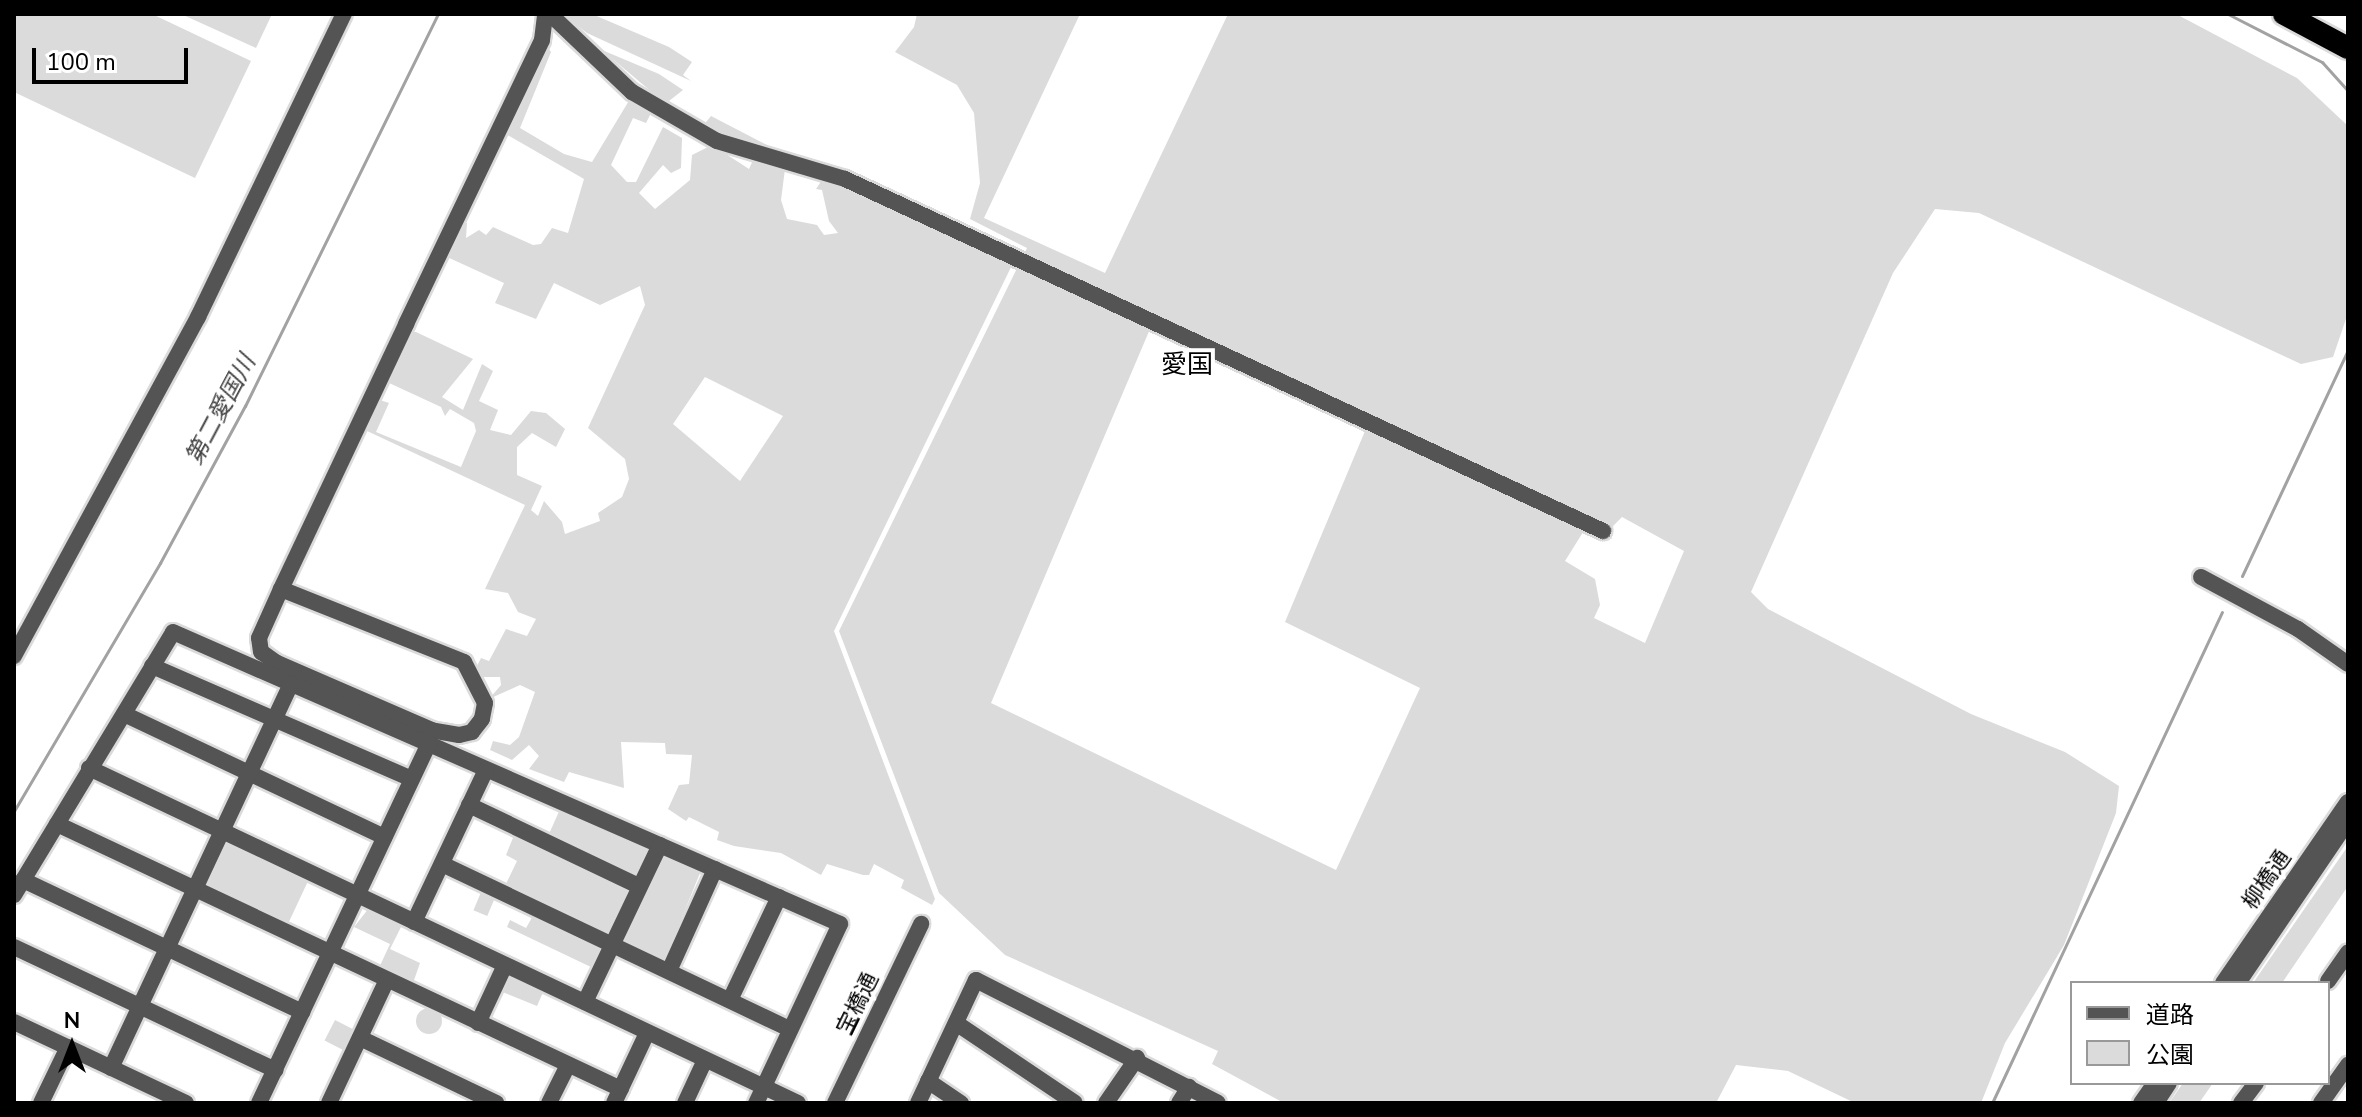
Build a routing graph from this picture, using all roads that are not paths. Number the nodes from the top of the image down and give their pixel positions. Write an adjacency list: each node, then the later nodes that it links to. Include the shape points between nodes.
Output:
1 (344, 14): 11 (street, via 198,317)
2 (548, 14): 8 (street, via 632,92 717,141 845,179); 10 (street, via 542,40)
3 (2284, 14): 4 (highway)
4 (2310, 20): 5 (highway); 6 (highway); 7 (highway)
5 (2348, 34)
6 (2348, 48)
7 (2348, 54)
8 (1603, 531)
9 (2201, 577): 12 (street, via 2298,629)
10 (281, 589): 10 (street, via 464,662 485,703 482,719 472,732 459,735 432,730 277,663 261,652 259,638)
11 (14, 656)
12 (2348, 664)
13 (152, 666): 14 (street, via 173,632); 15 (street); 16 (street)
14 (291, 684): 16 (street); 17 (street)
15 (124, 714): 18 (street); 20 (street)
16 (275, 719): 20 (street); 21 (street)
17 (429, 743): 19 (street); 21 (street)
18 (89, 768): 25 (street); 26 (street)
19 (486, 770): 23 (street); 28 (street)
20 (250, 773): 26 (street); 27 (street)
21 (412, 779): 27 (street)
22 (2348, 802): 46 (street, 柳橋通)
23 (469, 805): 29 (street); 31 (street)
24 (2348, 821): 47 (street, 柳橋通)
25 (57, 824): 32 (street); 33 (street)
26 (223, 831): 33 (street); 34 (street)
27 (384, 837): 34 (street)
28 (660, 845): 30 (street); 31 (street)
29 (442, 864): 36 (street); 38 (street)
30 (715, 869): 35 (street); 44 (street)
31 (639, 886): 38 (street)
32 (18, 888): 40 (street)
33 (194, 889): 40 (street); 42 (street)
34 (356, 895): 36 (street); 42 (street)
35 (779, 897): 49 (street); 56 (street, via 840,924)
36 (414, 922): 43 (street)
37 (921, 924): 82 (street, 宝橋通)
38 (612, 944): 44 (street); 50 (street)
39 (14, 947): 51 (street)
40 (166, 947): 51 (street); 52 (street)
41 (2348, 952): 48 (street)
42 (329, 953): 45 (street); 52 (street)
43 (505, 965): 50 (street); 54 (street)
44 (669, 971): 49 (street)
45 (387, 980): 54 (street); 58 (street)
46 (2224, 981)
47 (2239, 981)
48 (2328, 981)
49 (730, 1000): 56 (street)
50 (585, 1002): 57 (street)
51 (139, 1007): 64 (street); 65 (street)
52 (302, 1012): 65 (street)
53 (14, 1022): 59 (street)
54 (478, 1023): 62 (street)
55 (956, 1023): 60 (street, via 976,980); 66 (street); 85 (street)
56 (790, 1029): 70 (street)
57 (647, 1033): 61 (street); 72 (street)
58 (360, 1038): 73 (street); 77 (street)
59 (68, 1047): 64 (street); 74 (street)
60 (1137, 1058): 71 (street); 86 (street)
61 (705, 1060): 70 (street); 79 (street)
62 (568, 1065): 72 (street); 78 (street)
63 (2348, 1065): 92 (street)
64 (111, 1068): 75 (street)
65 (275, 1070): 76 (street)
66 (928, 1081): 83 (street); 84 (street)
67 (2154, 1085): 89 (street)
68 (2168, 1085): 90 (street)
69 (2254, 1085): 91 (street)
70 (763, 1087): 80 (street); 81 (street)
71 (1189, 1087): 87 (street); 88 (street)
72 (618, 1096)
73 (335, 1101)
74 (41, 1103)
75 (186, 1103)
76 (259, 1103)
77 (496, 1103)
78 (549, 1103)
79 (685, 1103)
80 (756, 1103)
81 (798, 1103)
82 (835, 1103)
83 (918, 1103)
84 (961, 1103)
85 (1075, 1103)
86 (1106, 1103)
87 (1179, 1103)
88 (1218, 1103)
89 (2141, 1103)
90 (2156, 1103)
91 (2241, 1103)
92 (2321, 1103)

